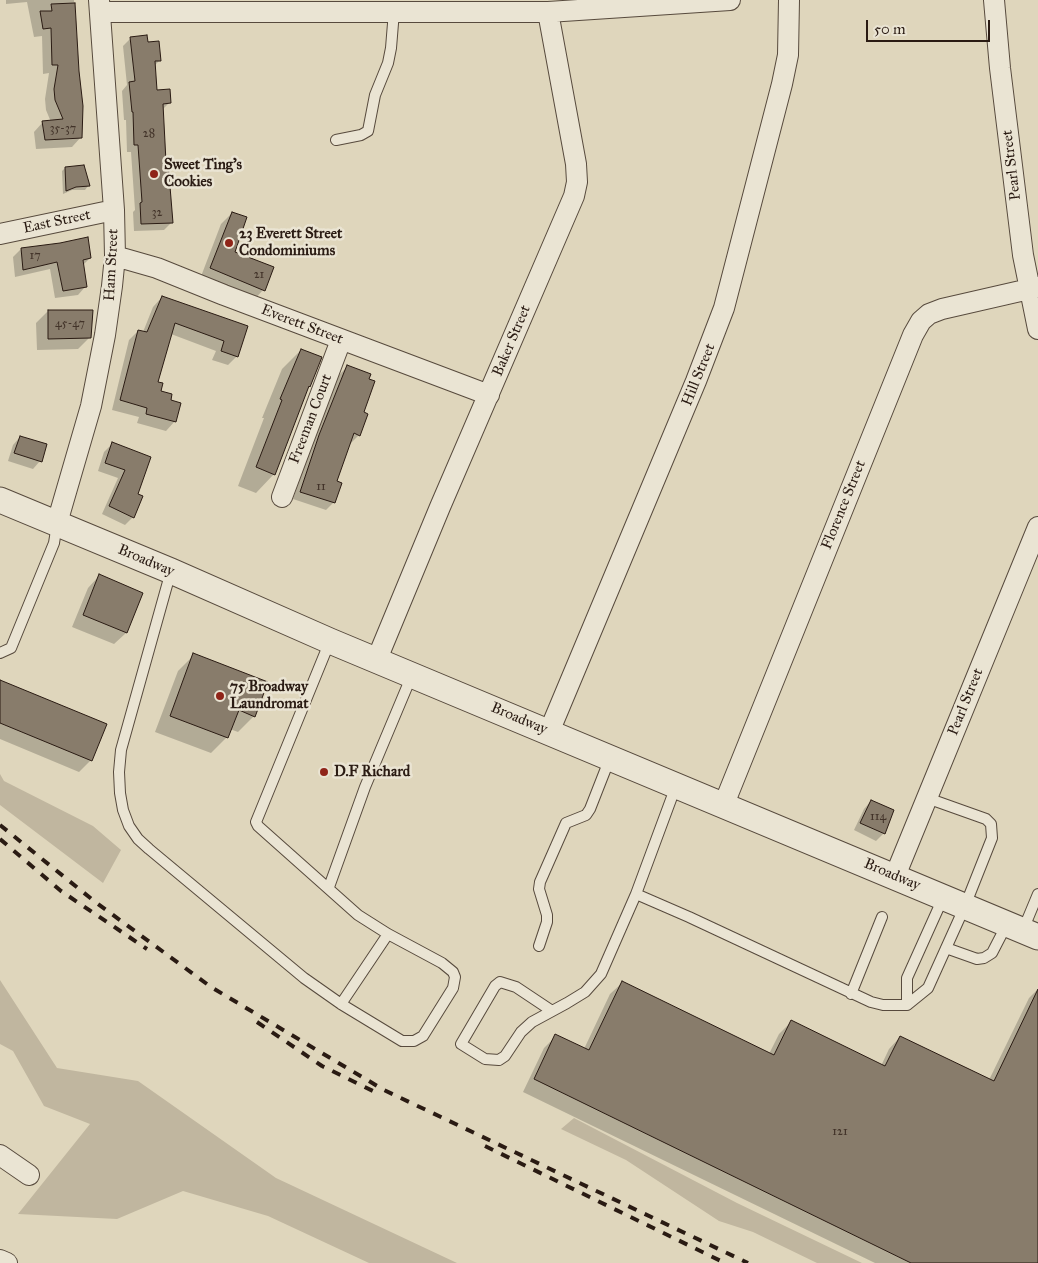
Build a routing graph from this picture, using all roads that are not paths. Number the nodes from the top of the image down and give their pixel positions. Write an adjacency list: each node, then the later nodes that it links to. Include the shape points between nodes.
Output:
1 (730, 0): 6 (street)
2 (789, 0): 24 (street, Hill Street, via 788,55 782,84 724,308)
3 (994, 0): 11 (street, Pearl Street, via 1002,88)
4 (99, 6): 5 (street); 8 (street, Ham Street)
5 (394, 11): 6 (street); 7 (lane, via 388,63 375,94 368,131)
6 (548, 12): 14 (street, Baker Street, via 577,182 568,211)
7 (336, 140)
8 (114, 210): 9 (street, East Street); 10 (street, Ham Street)
9 (0, 234)
10 (115, 256): 13 (street, Everett Street, via 157,268); 17 (street, Ham Street, via 91,406)
11 (1033, 288): 12 (street, Pearl Street); 28 (street, Florence Street, via 942,309 921,321)
12 (1038, 329)
13 (341, 340): 14 (street, Everett Street); 15 (street, Freeman Court)
14 (489, 395): 22 (street, Baker Street)
15 (282, 497)
16 (0, 500): 17 (street, Broadway)
17 (57, 523): 19 (street, Broadway); 21 (lane, via 54,543 11,648)
18 (1038, 528): 27 (street, Pearl Street)
19 (171, 571): 20 (street, Broadway); 40 (lane, via 121,750 120,793 129,826 149,849 304,978)
20 (330, 641): 22 (street, Broadway); 30 (lane, via 256,822)
21 (0, 653)
22 (376, 659): 23 (street, Broadway)
23 (412, 675): 24 (street, Broadway); 30 (lane, via 365,787)
24 (548, 732): 25 (street, Broadway)
25 (610, 758): 26 (street, Broadway); 37 (lane, via 590,809 586,815 566,823 540,882 547,922)
26 (676, 785): 28 (street, Broadway); 31 (lane)
27 (927, 798): 29 (street, Pearl Street); 33 (lane, via 986,819 991,824 992,838)
28 (724, 804): 29 (street, Broadway)
29 (895, 876): 33 (street, Broadway)
30 (329, 887): 36 (lane, via 358,915)
31 (636, 894): 39 (lane); 42 (lane, via 602,974 585,992)
32 (1038, 894): 35 (lane)
33 (954, 902): 35 (street, Broadway); 38 (lane); 41 (lane, via 907,978)
34 (882, 917): 39 (lane)
35 (1022, 930): 38 (lane, via 984,958 977,959)
36 (388, 934): 40 (lane); 40 (lane, via 442,964 455,977 453,988 423,1036 414,1041 402,1041)
37 (538, 946)
38 (946, 948): 41 (lane, via 928,988)
39 (851, 994): 41 (lane, via 883,1005)
40 (341, 1004)
41 (907, 1005)
42 (552, 1011): 42 (lane, via 532,1022 505,1056 498,1060 484,1058 461,1044 500,982 516,987)
43 (0, 1155): 44 (street)
44 (29, 1176)
45 (0, 1260): 46 (street)
46 (7, 1263)

